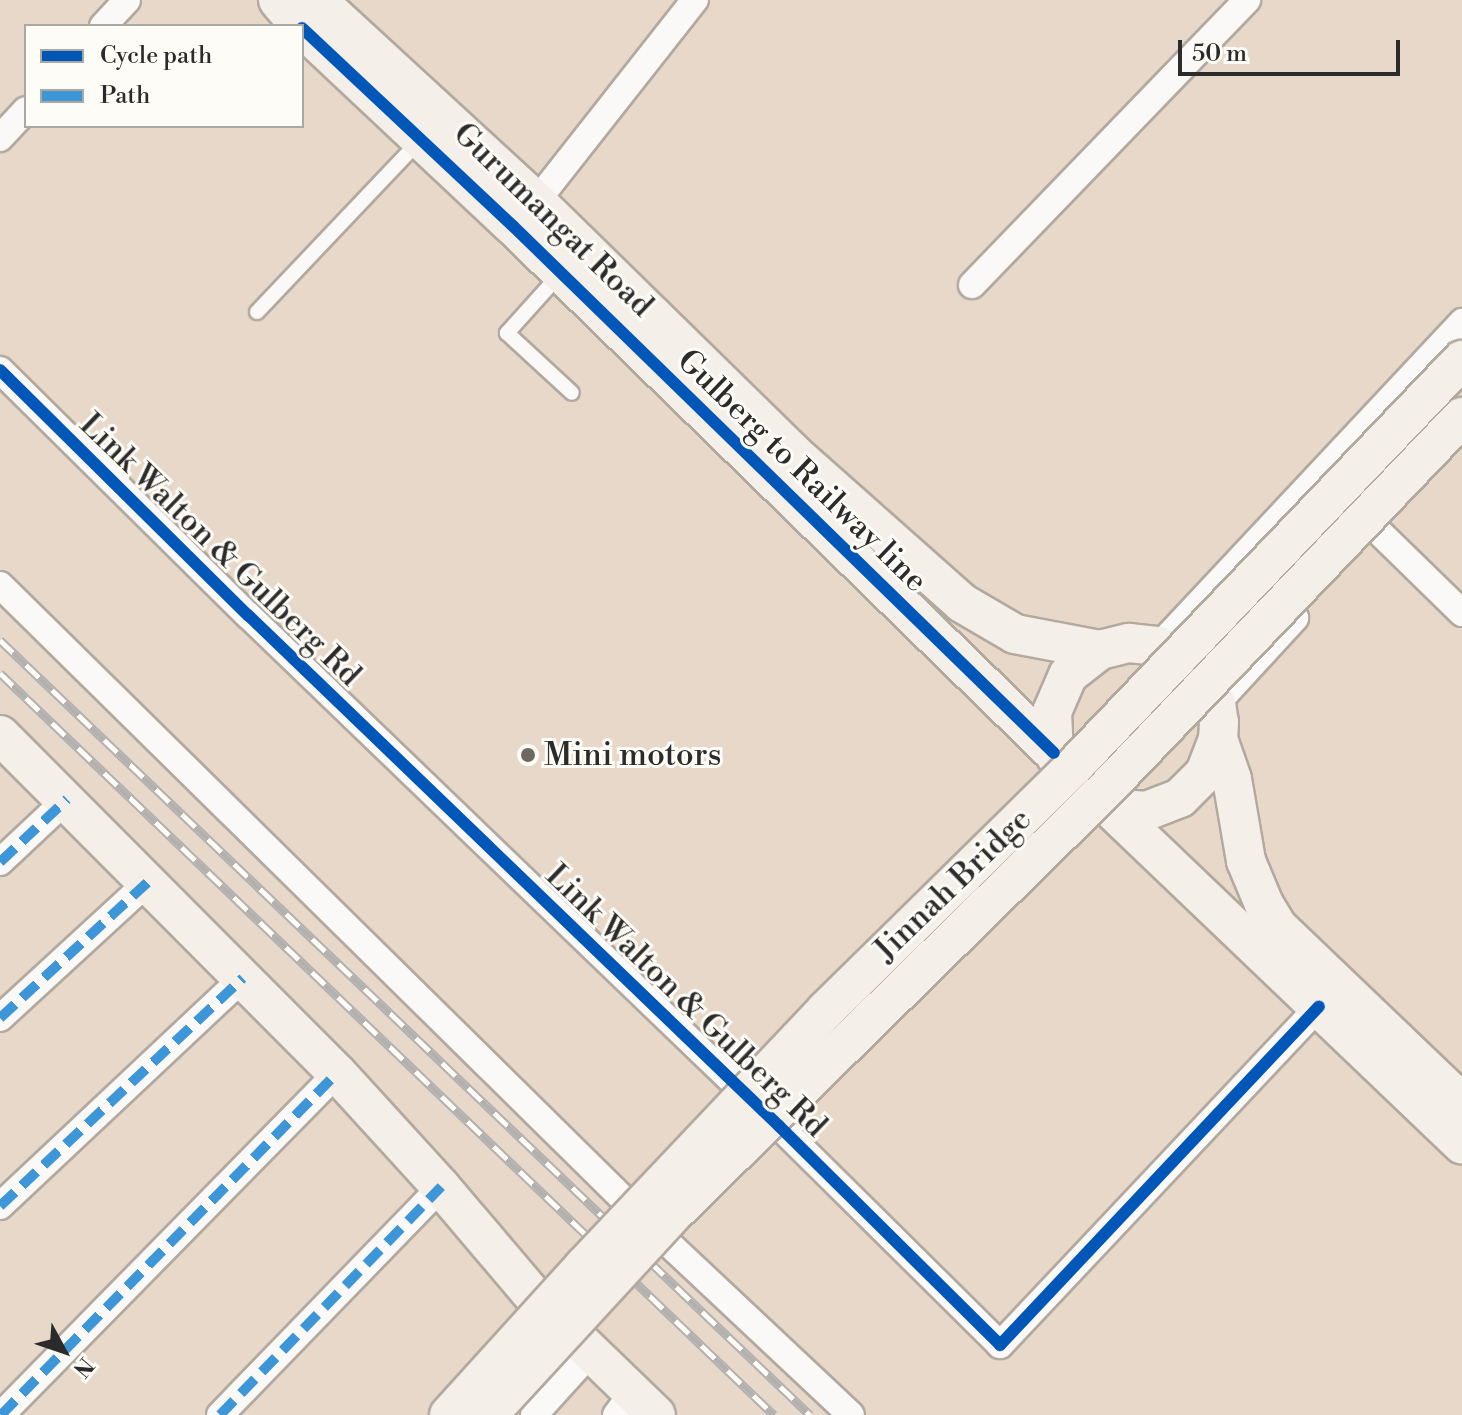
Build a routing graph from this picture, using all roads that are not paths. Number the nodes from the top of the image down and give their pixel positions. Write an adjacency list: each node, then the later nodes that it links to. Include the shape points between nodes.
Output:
1 (127, 0): 6 (street)
2 (278, 0): 7 (main road)
3 (317, 0): 12 (main road, Gurumangat Road)
4 (695, 0): 12 (street)
5 (1247, 0): 14 (street)
6 (105, 24)
7 (298, 24)
8 (304, 30): 11 (main road)
9 (24, 112): 10 (street)
10 (0, 138)
11 (421, 139): 12 (main road); 15 (lane)
12 (526, 214): 13 (main road, Gulberg to Railway line); 26 (main road, Gurumangat Road, via 962,603 1015,634)
13 (561, 273): 19 (lane, via 507,333); 29 (main road, Gulberg to Railway line)
14 (972, 285)
15 (257, 312)
16 (1462, 322): 25 (street)
17 (1462, 360): 52 (main road, Jinnah Bridge, bridge, via 1076,764 826,1010)
18 (0, 370): 38 (street, Link Walton & Gulberg Rd)
19 (572, 393)
20 (1462, 417): 53 (main road, Jinnah Bridge, bridge, via 1106,789 671,1216)
21 (1462, 441): 22 (street)
22 (1377, 530): 24 (street); 27 (street)
23 (0, 585): 44 (street)
24 (1462, 613)
25 (1159, 646): 26 (main road, via 1129,643); 27 (main road, via 1184,658 1204,679)
26 (1100, 650): 29 (main road, via 1068,675 1052,712)
27 (1217, 722): 31 (main road, via 1205,773 1180,798 1146,811); 39 (main road, via 1246,861 1278,927)
28 (0, 735): 30 (main road)
29 (1056, 756): 31 (main road, via 1075,787); 38 (street)
30 (67, 799): 32 (street); 33 (main road)
31 (1107, 806): 35 (main road); 40 (street)
32 (0, 862)
33 (148, 882): 34 (main road); 36 (street)
34 (243, 978): 37 (main road); 43 (street)
35 (1319, 1006): 40 (street, Link Walton & Gulberg Rd, via 1000,1345); 41 (main road)
36 (0, 1018)
37 (337, 1073): 42 (main road); 49 (street)
38 (735, 1083): 40 (street, Link Walton & Gulberg Rd); 44 (street)
39 (1462, 1103)
40 (779, 1126): 45 (street)
41 (1462, 1144)
42 (441, 1187): 46 (main road); 50 (street)
43 (0, 1206)
44 (621, 1210): 45 (street)
45 (670, 1245): 55 (street)
46 (545, 1293): 47 (main road); 51 (street)
47 (590, 1353): 48 (main road); 54 (street)
48 (635, 1408)
49 (1, 1415)
50 (220, 1415)
51 (432, 1415)
52 (449, 1415)
53 (488, 1415)
54 (534, 1415)
55 (851, 1415)

